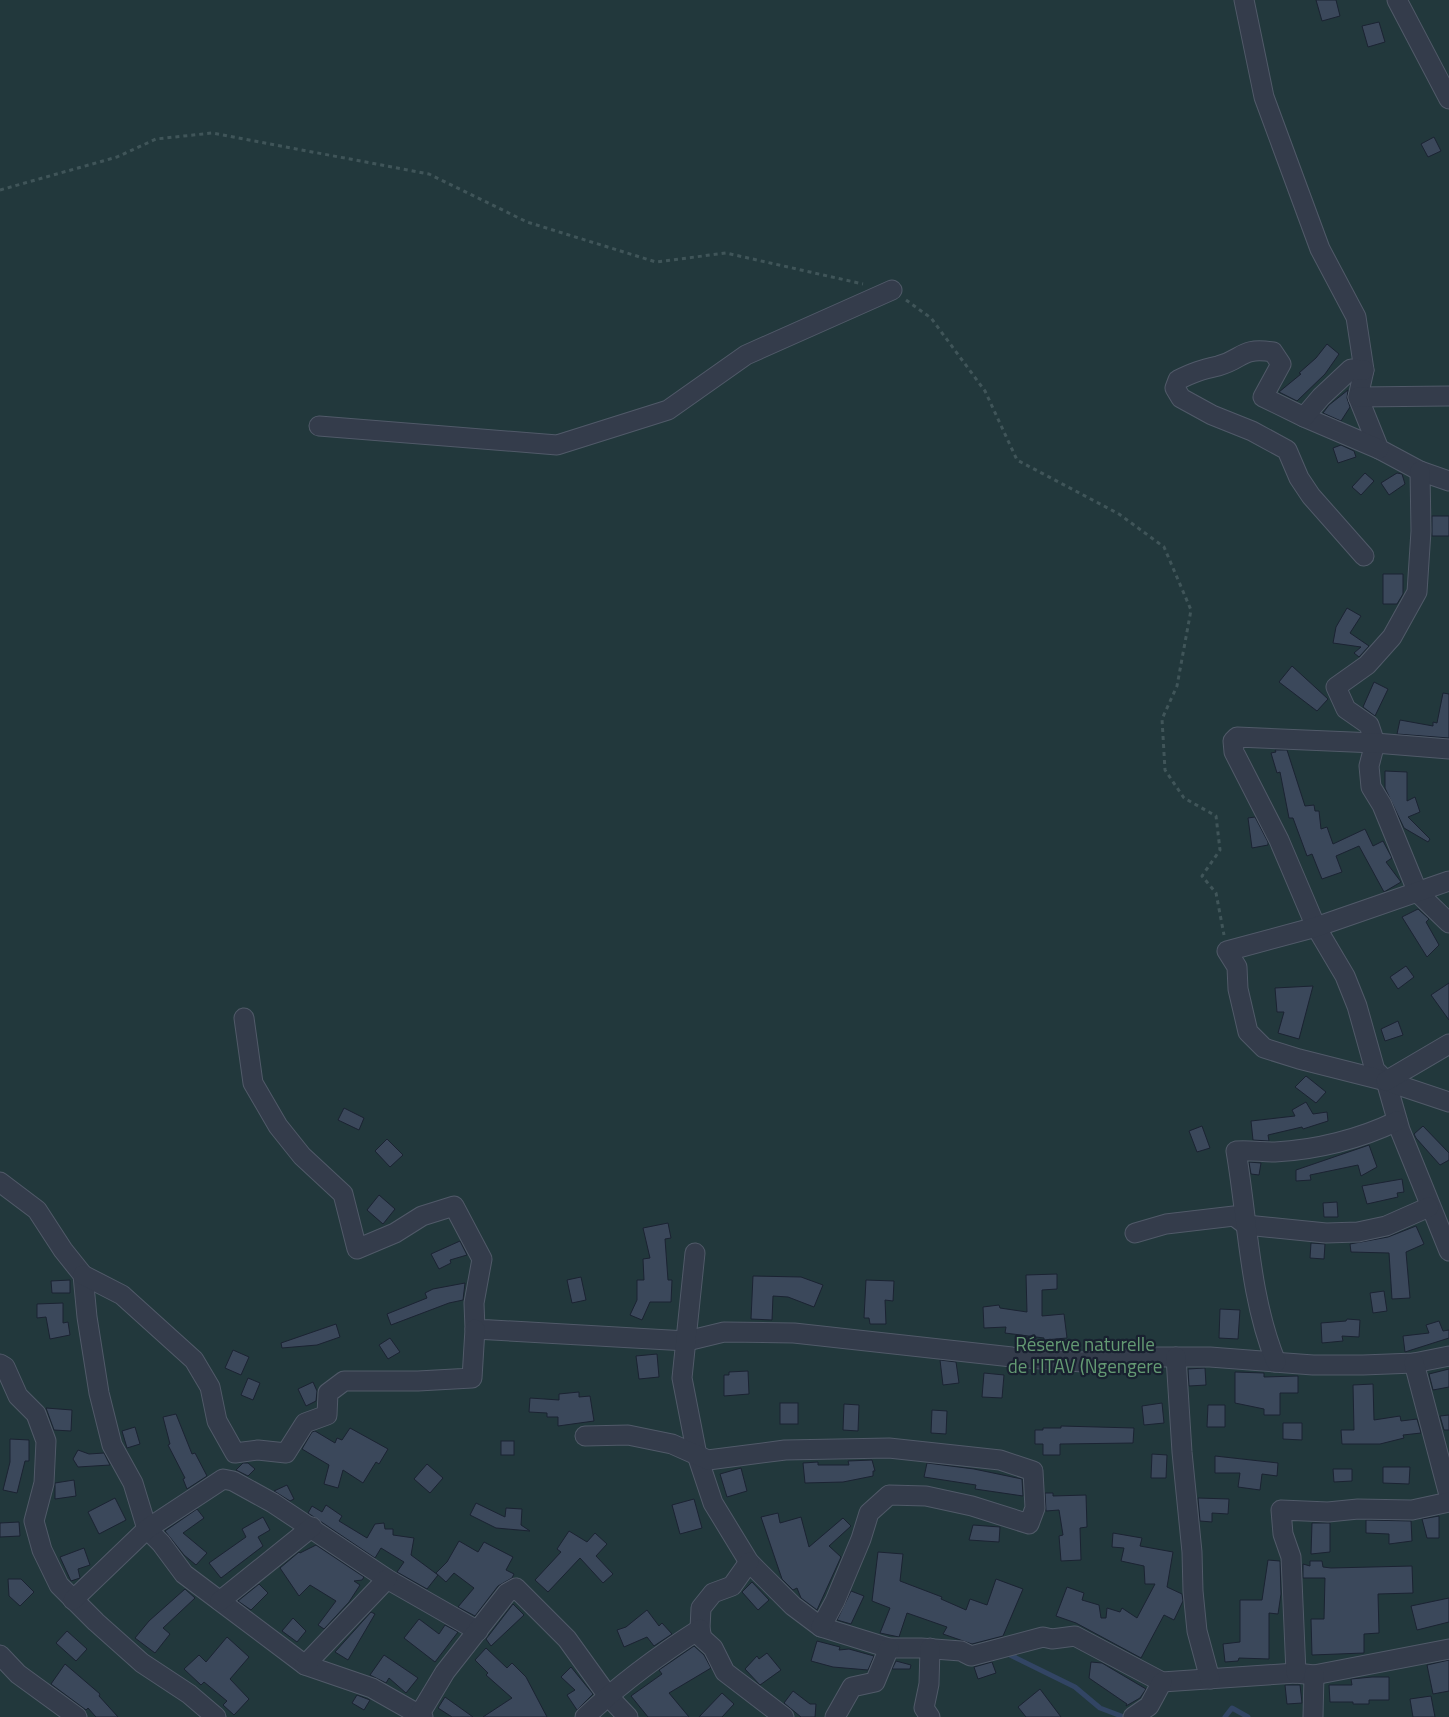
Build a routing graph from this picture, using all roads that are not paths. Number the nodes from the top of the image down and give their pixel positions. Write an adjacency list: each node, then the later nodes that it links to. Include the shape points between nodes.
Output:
1 (1244, 0): 5 (street, via 1264,97 1320,249 1356,317)
2 (1397, 0): 3 (street)
3 (1449, 99)
4 (892, 290): 9 (street, via 746,355 668,410 557,445)
5 (1364, 370): 7 (street); 8 (street, via 1350,369)
6 (1449, 396): 7 (street)
7 (1358, 397): 10 (street)
8 (1304, 417): 10 (street); 13 (street, via 1263,397 1281,364 1273,352 1257,349 1220,366 1202,368 1178,380 1175,388 1181,398 1287,450 1311,496)
9 (318, 426)
10 (1379, 449): 11 (street)
11 (1420, 471): 12 (street); 14 (street, via 1417,592 1386,644 1367,665 1336,687 1346,709 1368,725)
12 (1449, 481)
13 (1364, 556)
14 (1376, 743): 15 (street); 17 (street, via 1369,766 1371,787); 19 (street, via 1237,737 1233,741 1234,752 1279,840)
15 (1449, 749)
16 (1449, 881): 17 (street)
17 (1418, 894): 18 (street); 19 (street)
18 (1449, 924)
19 (1316, 927): 22 (street, via 1345,976 1375,1070); 22 (street, via 1227,951 1237,967 1238,990 1248,1032 1264,1048)
20 (244, 1018): 32 (street, via 253,1083 278,1126 302,1156 343,1194 357,1249 395,1233 422,1216 454,1206 482,1259 474,1303)
21 (1449, 1044): 22 (street)
22 (1386, 1081): 23 (street); 24 (street)
23 (1449, 1102)
24 (1397, 1121): 26 (street); 27 (street, via 1347,1141 1275,1152 1236,1152)
25 (0, 1182): 31 (street, via 37,1210)
26 (1430, 1207): 27 (street, via 1386,1226 1358,1232 1326,1233); 29 (street)
27 (1246, 1225): 28 (street, via 1234,1216 1166,1224); 36 (street, via 1266,1338)
28 (1134, 1233)
29 (1449, 1251)
30 (695, 1253): 33 (street)
31 (83, 1275): 32 (street, via 122,1295 194,1360 210,1387 217,1421 235,1453 258,1450 286,1454 306,1423 326,1415 328,1393 344,1381 472,1378); 44 (street, via 99,1393 112,1445 133,1483)
32 (475, 1329): 33 (street)
33 (687, 1341): 35 (street, via 724,1332 794,1333 1083,1362); 40 (street, via 682,1378)
34 (1449, 1356): 37 (street)
35 (1176, 1357): 36 (street); 58 (street, via 1197,1631)
36 (1276, 1362): 37 (street, via 1313,1366)
37 (1414, 1363): 41 (street)
38 (0, 1364): 47 (street, via 5,1367 18,1396 36,1414 46,1441 44,1484 34,1521 42,1550 59,1585)
39 (585, 1436): 40 (street, via 628,1435 672,1444)
40 (697, 1455): 45 (street, via 712,1503); 49 (street, via 708,1460 784,1450 890,1448 1000,1460 1033,1471 1035,1508 1028,1524 972,1506 926,1496 889,1495 869,1513 836,1602)
41 (1449, 1495)
42 (1449, 1502): 57 (street, via 1412,1510 1281,1510 1283,1534 1291,1557)
43 (312, 1528): 44 (street, via 233,1481 223,1479); 46 (street); 48 (street)
44 (147, 1529): 47 (street); 48 (street, via 184,1574)
45 (749, 1562): 49 (street, via 793,1606); 50 (street, via 732,1586 713,1593 701,1608)
46 (387, 1580): 51 (street); 56 (street)
47 (73, 1600): 64 (street, via 142,1662)
48 (220, 1601): 56 (street)
49 (820, 1627): 52 (street)
50 (700, 1629): 60 (street); 67 (street, via 702,1638 713,1648 725,1672)
51 (478, 1631): 60 (street, via 507,1593 516,1588 568,1639); 61 (street, via 445,1672)
52 (889, 1648): 53 (street); 68 (street, via 875,1682 852,1687)
53 (930, 1648): 59 (street, via 961,1651 971,1656 1043,1637 1075,1636); 69 (street, via 929,1684 924,1708)
54 (1449, 1649): 57 (street)
55 (0, 1655): 63 (street, via 18,1674)
56 (305, 1665): 61 (street, via 372,1688)
57 (1305, 1674): 58 (street); 70 (street)
58 (1210, 1679): 59 (street)
59 (1162, 1682): 62 (street, via 1149,1706)
60 (608, 1696): 65 (street); 66 (street)
61 (420, 1716)
62 (1133, 1716)
63 (76, 1717)
64 (216, 1717)
65 (585, 1717)
66 (628, 1717)
67 (784, 1717)
68 (836, 1717)
69 (930, 1717)
70 (1313, 1717)

